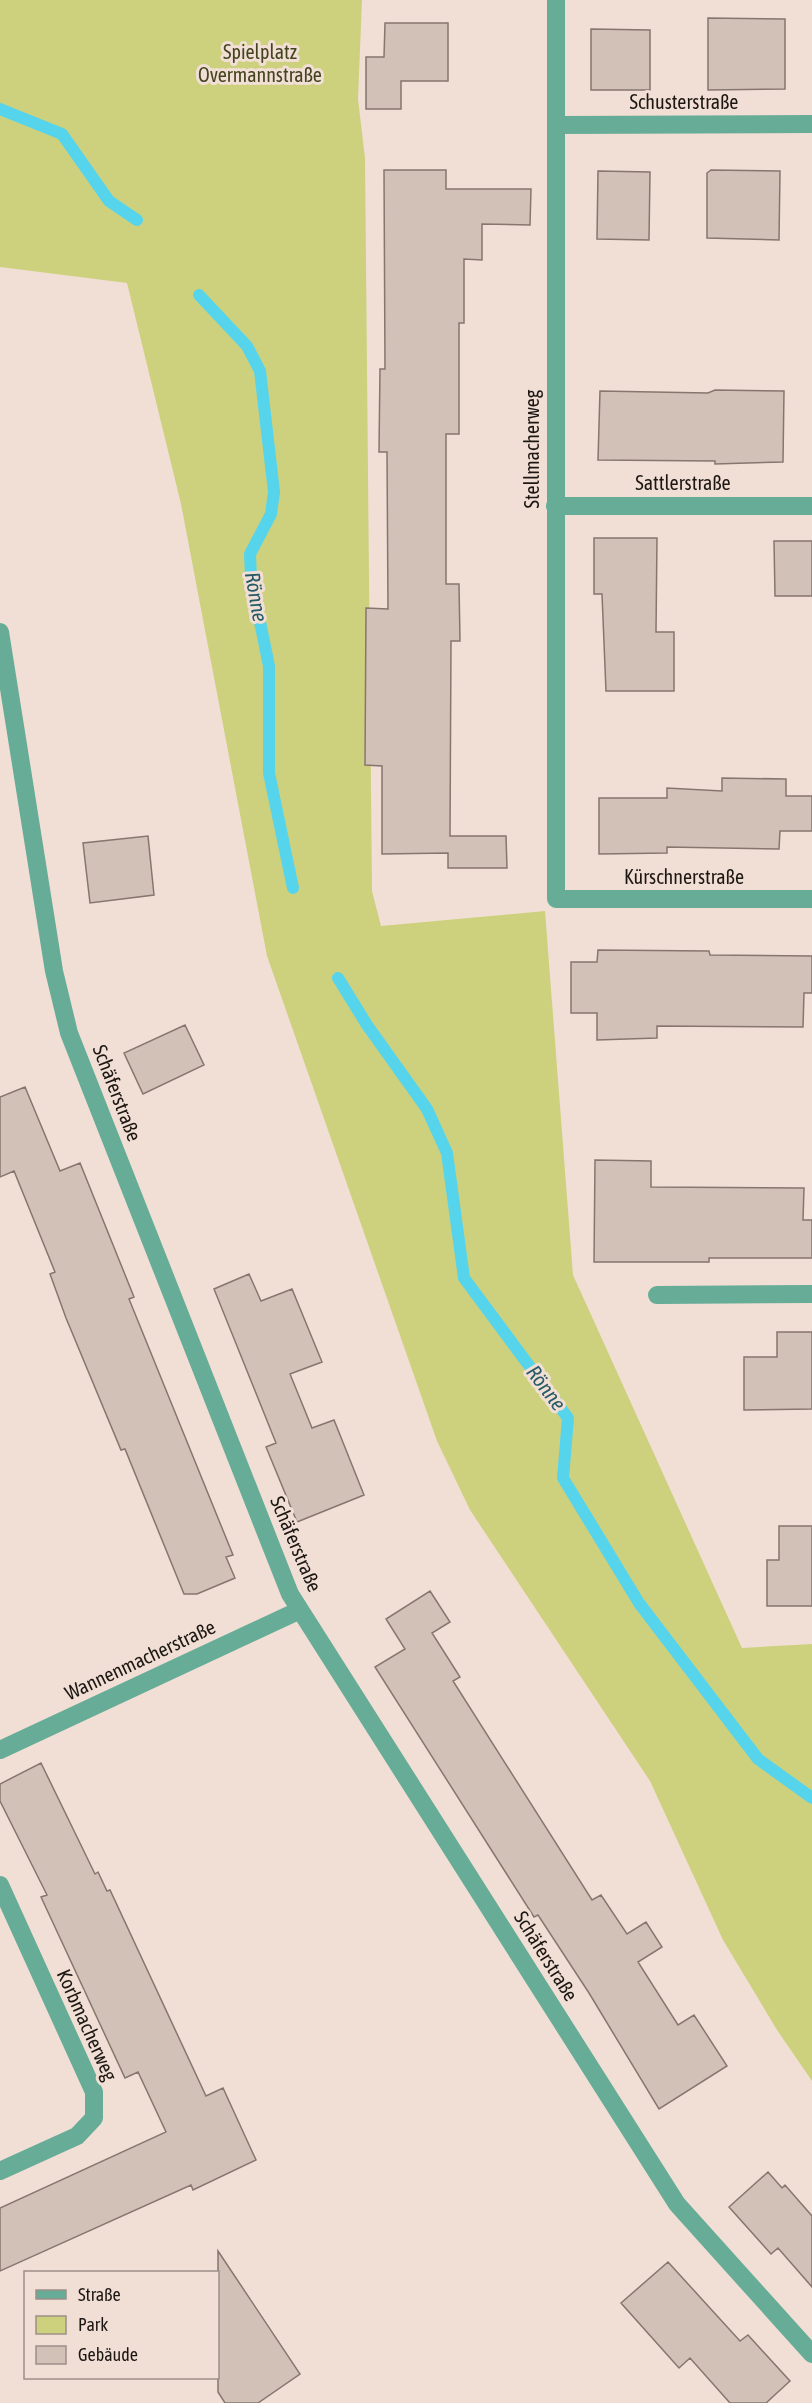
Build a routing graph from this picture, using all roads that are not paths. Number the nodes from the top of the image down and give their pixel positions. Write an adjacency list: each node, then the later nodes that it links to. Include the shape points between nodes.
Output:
1 (556, 0): 3 (street, Stellmacherweg)
2 (812, 124): 3 (street, Schusterstraße)
3 (556, 125): 4 (street, Stellmacherweg)
4 (555, 506): 5 (street, Sattlerstraße); 7 (street, Stellmacherweg)
5 (812, 506)
6 (0, 632): 11 (street, Schäferstraße, via 54,971 69,1033 290,1594)
7 (556, 899): 8 (street, Kürschnerstraße)
8 (812, 899)
9 (657, 1294): 10 (street)
10 (812, 1294)
11 (300, 1610): 12 (street, Wannenmacherstraße); 15 (street, Schäferstraße, via 677,2204)
12 (0, 1750)
13 (0, 1885): 14 (street, Korbmacherweg, via 94,2092 94,2118 77,2136)
14 (0, 2171)
15 (812, 2354)

